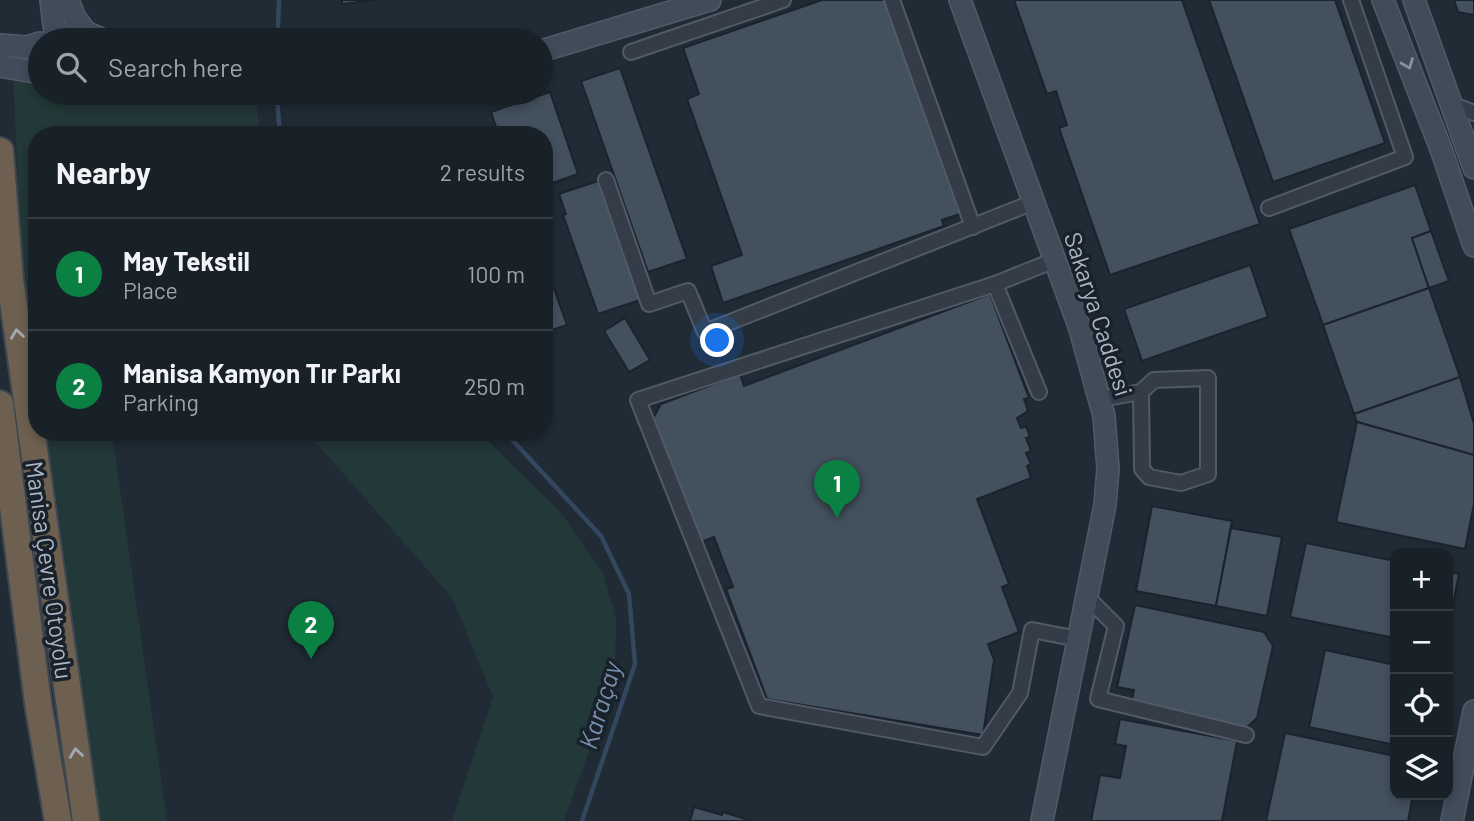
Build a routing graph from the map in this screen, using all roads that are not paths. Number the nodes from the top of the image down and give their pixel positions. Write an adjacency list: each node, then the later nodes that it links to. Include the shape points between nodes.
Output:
1 (51, 0): 10 (street)
2 (68, 0): 11 (street, via 75,18)
3 (710, 0): 14 (street)
4 (783, 0): 15 (street)
5 (892, 0): 25 (street)
6 (960, 0): 23 (street, Sakarya Caddesi)
7 (1351, 0): 24 (street, via 1405,157)
8 (1383, 0): 26 (street, one-way to 26)
9 (1414, 0): 18 (street)
10 (54, 28)
11 (86, 28)
12 (0, 45): 13 (street)
13 (28, 47)
14 (553, 47)
15 (631, 52)
16 (0, 66): 17 (street)
17 (28, 71)
18 (1450, 103): 19 (street); 21 (street)
19 (1474, 113)
20 (0, 151): 33 (highway, Manisa Çevre Otoyolu, one-way to 20, via 10,279)
21 (1474, 168)
22 (606, 180): 25 (street, via 649,304 688,290 705,332)
23 (1034, 202): 25 (street); 27 (street, Sakarya Caddesi)
24 (1269, 208)
25 (973, 227)
26 (1474, 246)
27 (1055, 260): 28 (street); 31 (street, Sakarya Caddesi)
28 (995, 284): 29 (street); 37 (street, via 638,400 759,706 983,747 1020,692 1032,630)
29 (1039, 392)
30 (1141, 392): 30 (street, via 1154,380 1208,378 1208,474 1181,483 1149,477 1142,468); 31 (street)
31 (1100, 399): 36 (street, Sakarya Caddesi, via 1108,469)
32 (0, 404): 38 (highway)
33 (28, 407)
34 (33, 441): 42 (highway, Manisa Çevre Otoyolu, one-way to 34)
35 (0, 531): 38 (highway)
36 (1087, 597): 37 (street, Sakarya Caddesi); 40 (street, via 1116,625 1098,699)
37 (1078, 639): 43 (street, Sakarya Caddesi)
38 (38, 703): 41 (highway)
39 (1474, 711): 44 (street)
40 (1246, 735)
41 (58, 821)
42 (86, 821)
43 (1042, 821)
44 (1452, 821)

